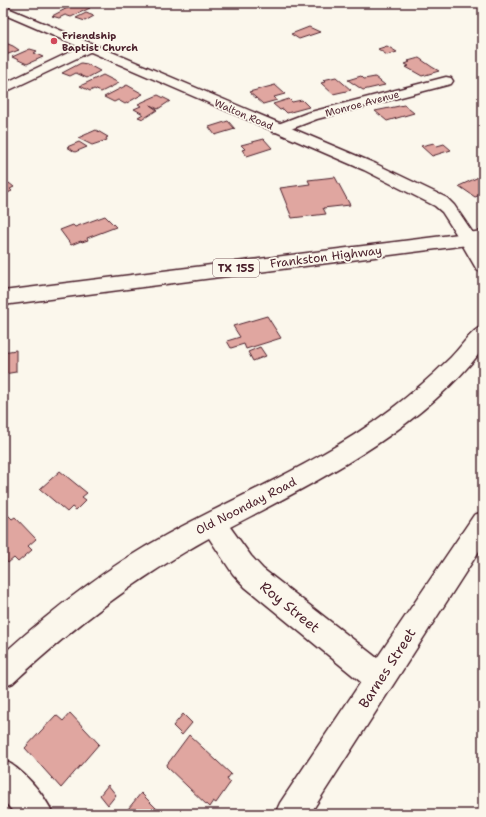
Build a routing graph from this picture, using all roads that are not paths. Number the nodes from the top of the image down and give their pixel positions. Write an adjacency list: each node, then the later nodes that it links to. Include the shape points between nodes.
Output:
1 (3, 10): 2 (street, Walton Road)
2 (89, 47): 4 (street); 5 (street, Walton Road)
3 (446, 81): 5 (street, Monroe Avenue, via 312,116)
4 (3, 89)
5 (278, 129): 6 (street, Walton Road, via 370,167 434,198)
6 (476, 238): 7 (street); 8 (street, Frankston Highway / TX 155)
7 (483, 266)
8 (3, 298)
9 (483, 333): 10 (street, Old Noonday Road, via 470,351 440,381 372,437 322,467)
10 (213, 523): 12 (street, Old Noonday Road, via 141,565 73,612); 13 (street, Roy Street, via 254,578)
11 (483, 523): 13 (street, Barnes Street)
12 (3, 673)
13 (380, 679): 16 (street, Barnes Street)
14 (3, 776): 15 (street)
15 (37, 814)
16 (292, 814)

